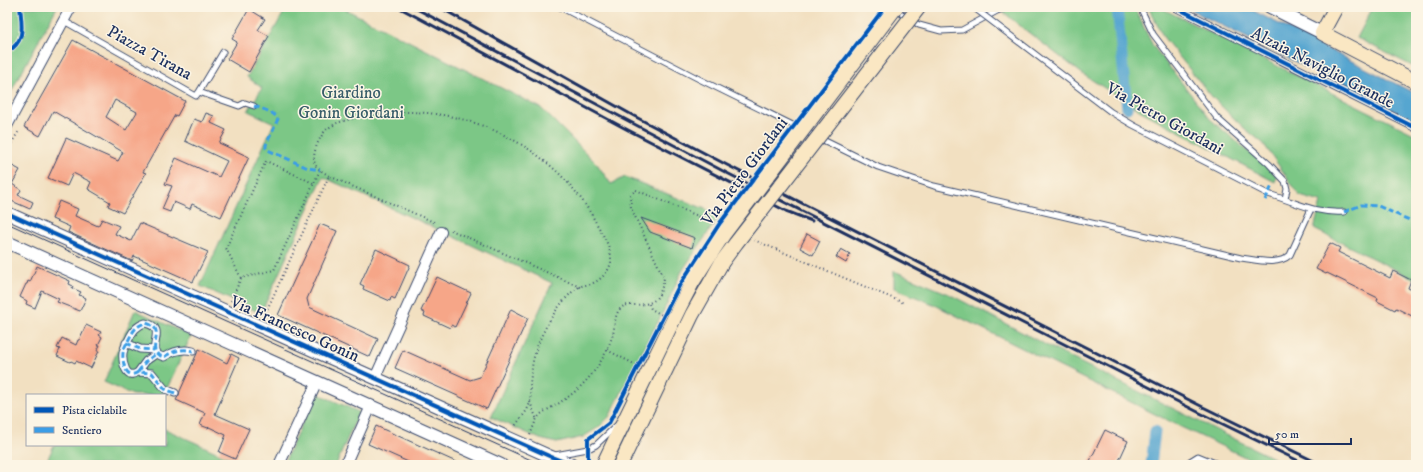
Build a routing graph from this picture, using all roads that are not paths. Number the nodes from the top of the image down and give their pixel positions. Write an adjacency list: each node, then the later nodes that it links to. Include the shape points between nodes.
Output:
1 (71, 7): 12 (street)
2 (560, 7): 21 (lane, via 878,168 934,186 1242,258 1276,261 1284,260 1290,254)
3 (891, 7): 7 (lane, via 919,25 942,31 962,30)
4 (896, 7): 34 (main road, Via Pietro Giordani, bridge, via 711,253 692,283)
5 (918, 7): 41 (main road, bridge, via 722,262 692,315)
6 (973, 7): 20 (lane, Via Pietro Giordani, bridge, via 1111,112 1268,194)
7 (1008, 7)
8 (1140, 7): 20 (lane, via 1153,34 1217,118 1285,180)
9 (1175, 7): 19 (street, Alzaia Naviglio Grande)
10 (1270, 7): 13 (street)
11 (1336, 7): 13 (main road)
12 (64, 21): 16 (lane, Piazza Tirana, via 196,96); 18 (street)
13 (1322, 33): 15 (main road)
14 (223, 52): 16 (lane)
15 (1416, 82)
16 (199, 92): 17 (lane, via 239,106 245,103)
17 (254, 106)
18 (7, 126)
19 (1416, 128)
20 (1285, 199): 21 (lane, Via Pietro Giordani)
21 (1311, 209): 22 (lane, Via Pietro Giordani, via 1330,213)
22 (1344, 212)
23 (7, 213): 30 (street, Via Francesco Gonin)
24 (443, 229): 30 (street, Via Francesco Gonin)
25 (7, 242): 31 (street)
26 (126, 343): 28 (street); 28 (street, via 136,327 149,324 154,326 157,333); 29 (street, via 123,352 124,367 131,374)
27 (193, 351): 28 (street, via 184,348 164,358)
28 (155, 352): 29 (street)
29 (138, 372): 32 (street, via 152,373 165,389)
30 (375, 378): 35 (street, Via Francesco Gonin)
31 (317, 382): 33 (street); 36 (street)
32 (175, 392)
33 (371, 406): 37 (street); 38 (street)
34 (624, 419): 35 (lane, Via Pietro Giordani, via 596,445 588,449); 40 (main road, Via Pietro Giordani)
35 (549, 456): 39 (street, Via Francesco Gonin)
36 (279, 465)
37 (345, 465)
38 (501, 465)
39 (572, 465)
40 (603, 465)
41 (620, 465)
42 (1189, 465): 43 (lane, via 1190,461 1198,456)
43 (1220, 465)

